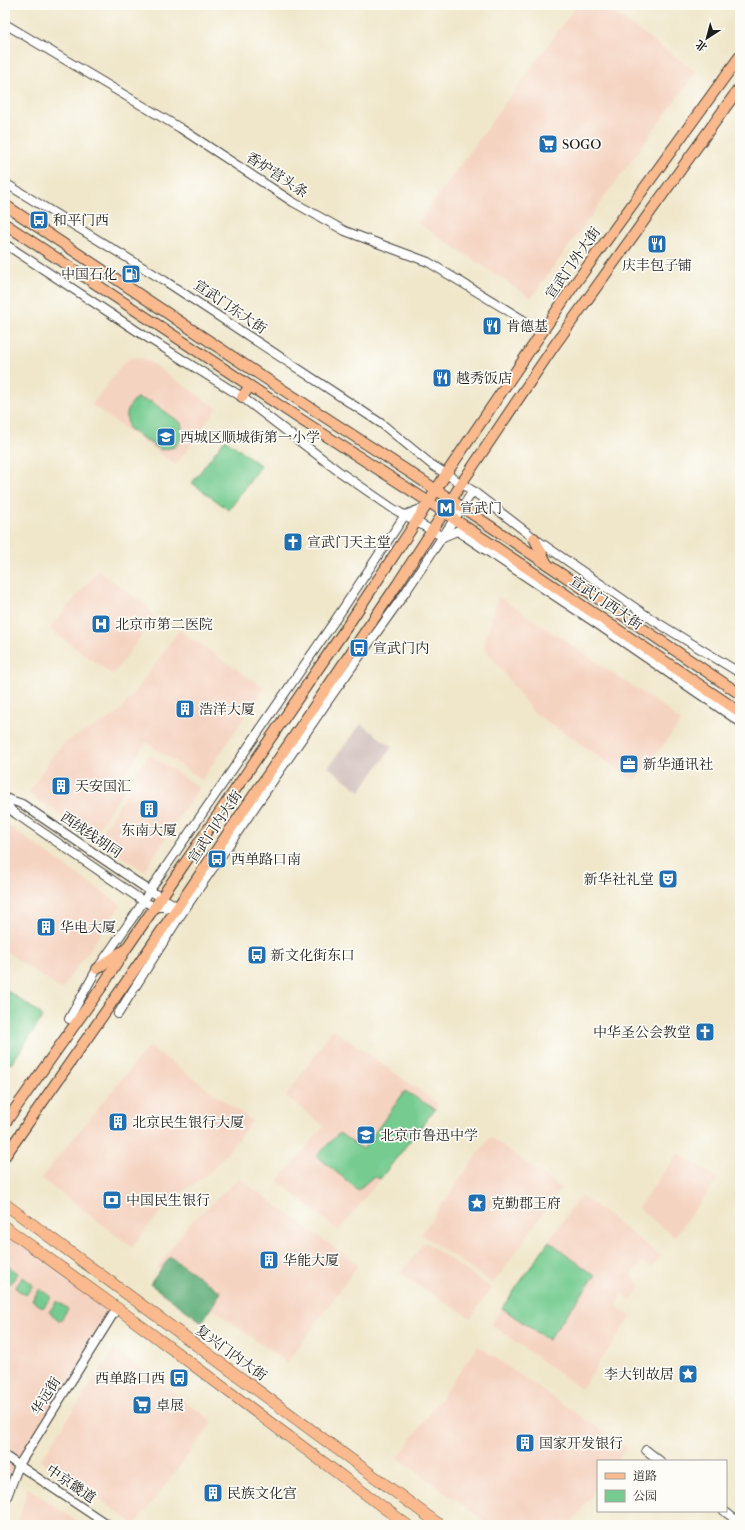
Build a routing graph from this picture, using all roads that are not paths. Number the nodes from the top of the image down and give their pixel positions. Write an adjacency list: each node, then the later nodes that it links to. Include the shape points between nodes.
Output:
1 (5, 24): 8 (street, 香炉营头条, via 180,128 293,202 345,231 428,262)
2 (740, 56): 8 (main road, 宣武门外大街, via 592,259)
3 (740, 87): 12 (main road, via 554,346)
4 (5, 183): 11 (street, 宣武门东大街, via 165,281 376,420)
5 (5, 205): 13 (main road, 宣武门西大街)
6 (5, 224): 9 (main road)
7 (5, 244): 10 (street)
8 (543, 332): 11 (main road, 宣武门外大街)
9 (250, 386): 10 (main road); 16 (main road, 宣武门西大街, via 413,492)
10 (242, 398): 19 (street, via 337,470)
11 (446, 474): 12 (street, 宣武门西大街); 13 (main road, 宣武门外大街)
12 (461, 484): 14 (street, 宣武门西大街); 15 (main road)
13 (436, 490): 15 (main road, 宣武门西大街); 16 (main road, 宣武门外大街)
14 (472, 491): 17 (street); 25 (street, 宣武门西大街)
15 (451, 500): 17 (main road, 宣武门西大街); 18 (main road, 宣武门内大街)
16 (427, 504): 18 (main road, 宣武门西大街); 19 (street); 21 (main road, 宣武门内大街)
17 (462, 507): 20 (street); 26 (main road, 宣武门西大街)
18 (444, 512): 20 (main road, 宣武门西大街); 22 (main road, 宣武门内大街)
19 (405, 515): 21 (street); 28 (street)
20 (455, 519): 23 (street); 24 (street); 30 (main road, 宣武门西大街)
21 (416, 522): 22 (street); 27 (main road, 宣武门内大街)
22 (432, 530): 24 (street); 39 (main road, 宣武门内大街)
23 (457, 531): 24 (street); 30 (street, 宣武门西大街)
24 (443, 537): 39 (street)
25 (534, 538): 26 (main road); 29 (street, 宣武门西大街, via 653,620)
26 (547, 564): 31 (main road, 宣武门西大街)
27 (331, 649): 28 (street); 36 (main road, 宣武门内大街)
28 (311, 654): 35 (street)
29 (740, 673)
30 (685, 679): 32 (main road, 宣武门西大街); 33 (street, 宣武门西大街)
31 (740, 694)
32 (740, 712)
33 (740, 722)
34 (5, 799): 35 (street, 西绒线胡同, via 22,804); 37 (street, 西绒线胡同, via 16,814)
35 (150, 891): 36 (street, 西绒线胡同); 37 (street)
36 (161, 898): 38 (main road, 宣武门内大街); 39 (street, 西绒线胡同)
37 (143, 901): 38 (street, 西绒线胡同); 41 (street)
38 (155, 908): 39 (street); 40 (main road, 宣武门内大街)
39 (181, 908): 42 (street); 45 (main road, 宣武门内大街)
40 (126, 949): 41 (main road); 44 (main road, 宣武门内大街)
41 (97, 969): 43 (street)
42 (118, 1014)
43 (69, 1019)
44 (5, 1123)
45 (5, 1156)
46 (5, 1204): 58 (highway, 复兴门内大街)
47 (5, 1228): 48 (highway)
48 (117, 1308): 52 (street, 华远街); 57 (highway)
49 (646, 1450): 51 (street)
50 (5, 1456): 52 (street, 中京畿道)
51 (659, 1460)
52 (19, 1465): 53 (street, 华远街); 56 (street, 中京畿道)
53 (5, 1502)
54 (725, 1512): 55 (street)
55 (740, 1523)
56 (108, 1525)
57 (407, 1525)
58 (440, 1525)

